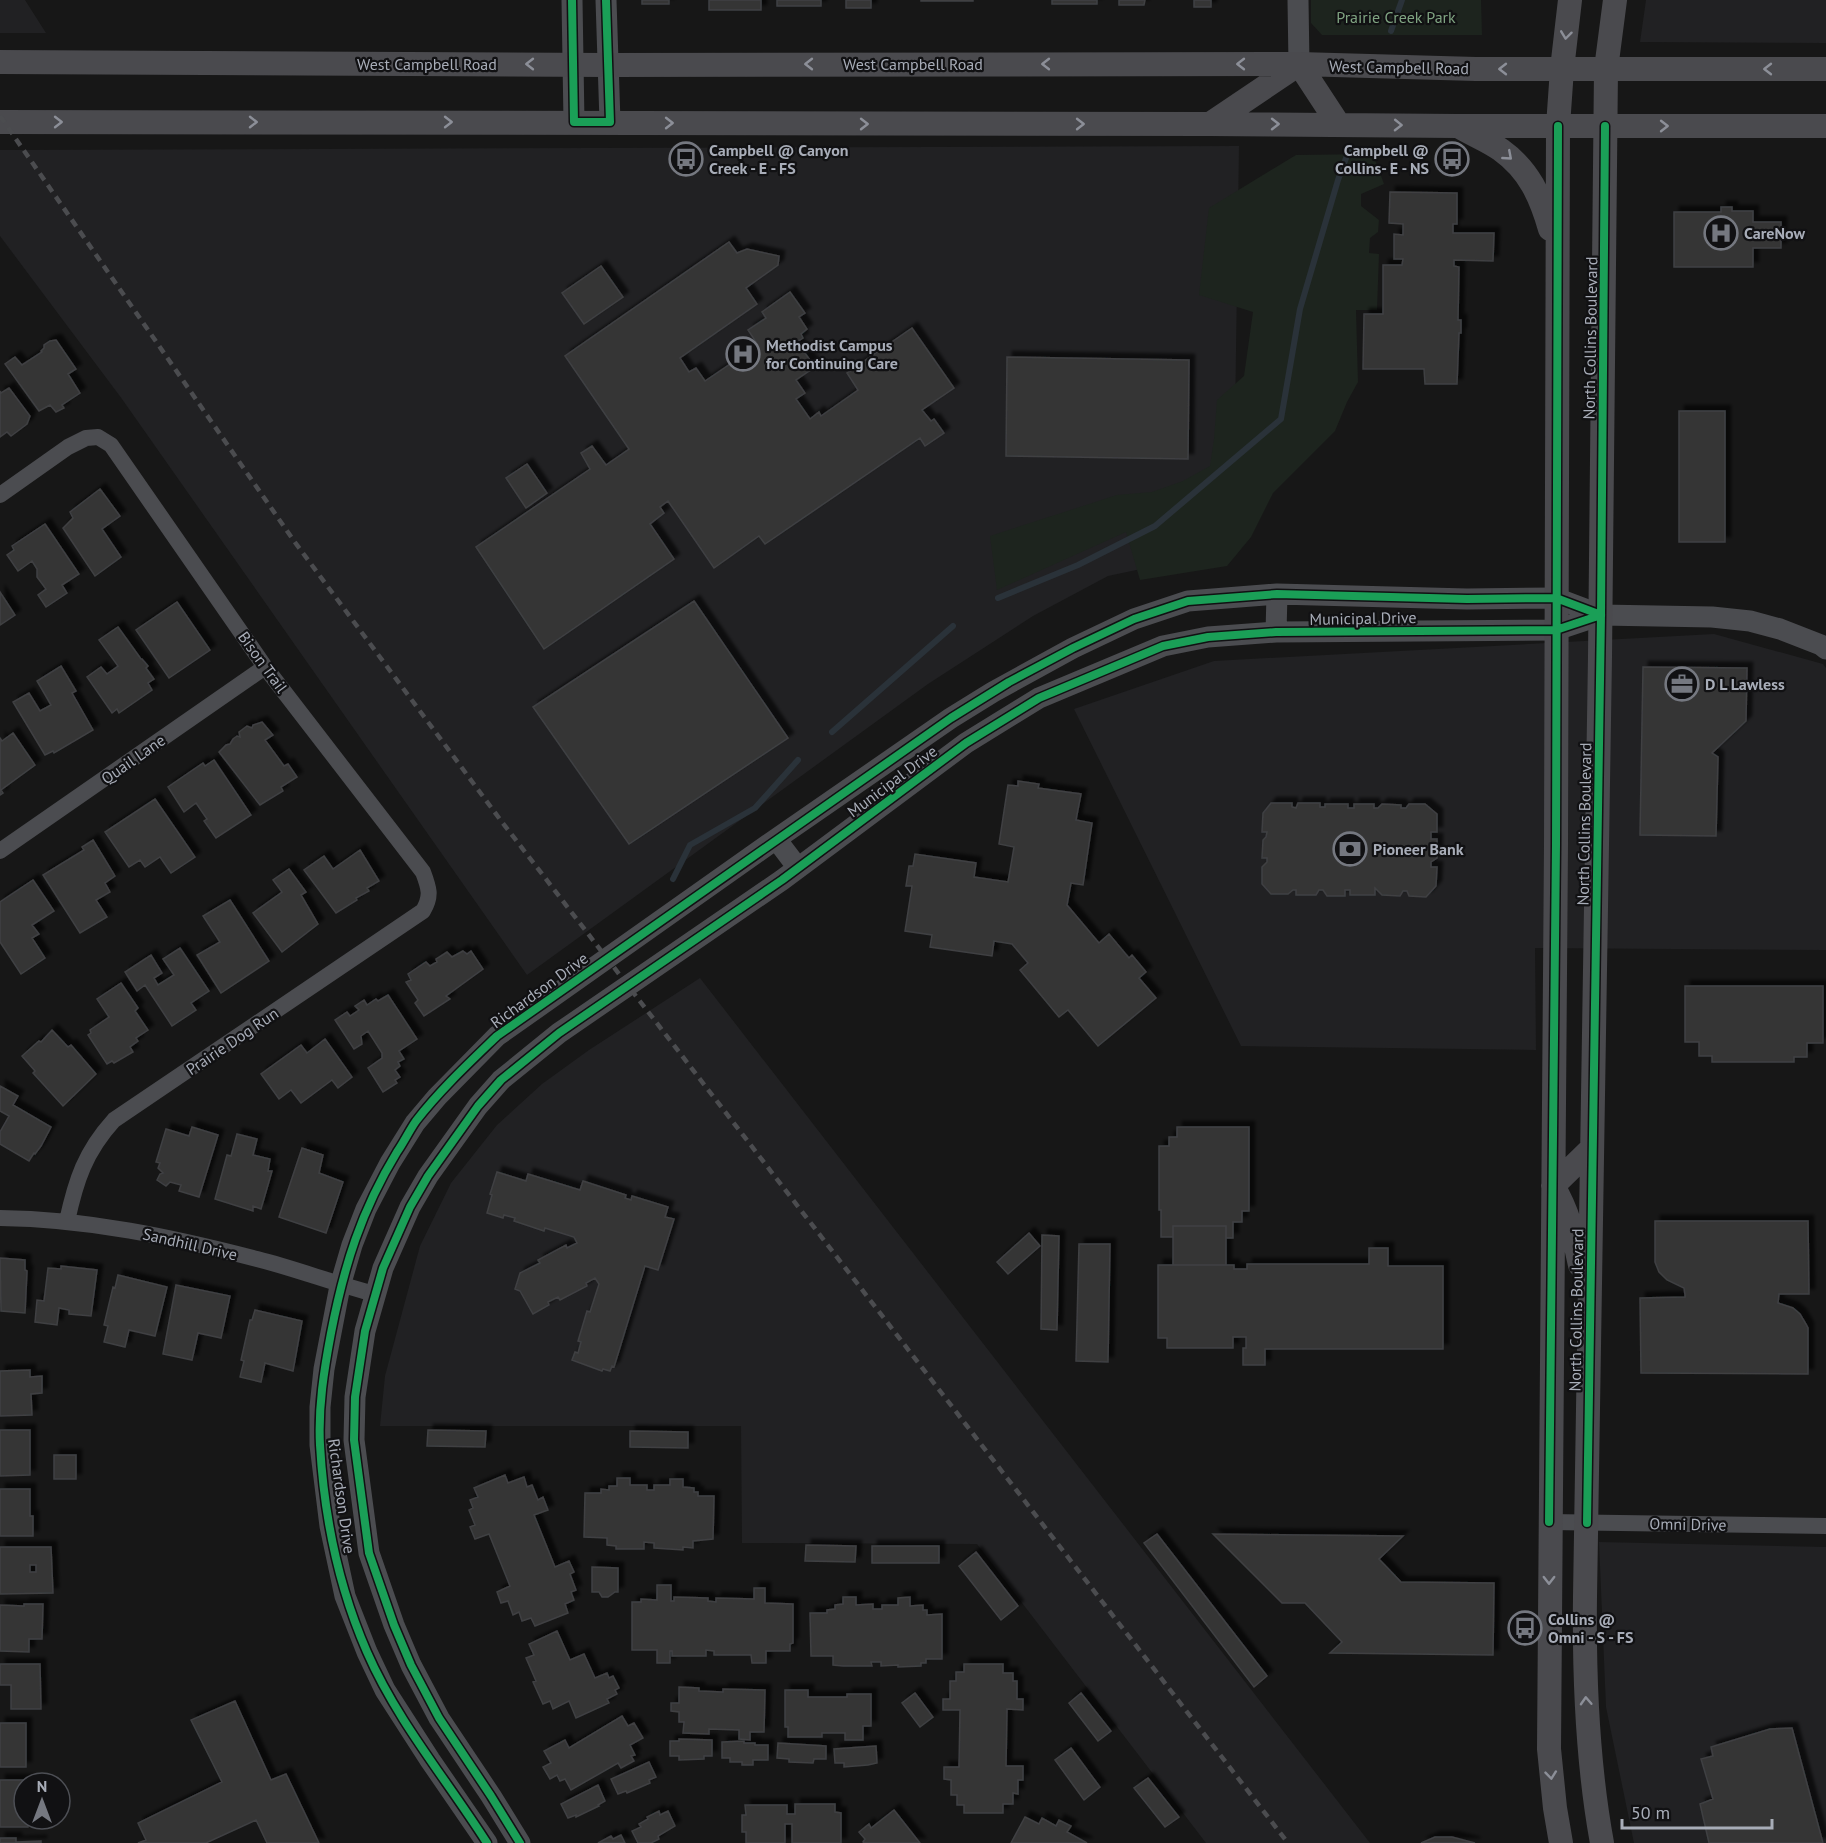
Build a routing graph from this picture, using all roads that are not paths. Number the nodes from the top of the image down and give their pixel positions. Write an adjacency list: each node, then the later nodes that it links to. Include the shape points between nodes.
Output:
1 (572, 0): 7 (street)
2 (606, 0): 8 (street)
3 (1298, 0): 9 (street)
4 (1570, 0): 10 (main road, North Collins Boulevard, one-way to 10)
5 (1615, 0): 11 (main road, North Collins Boulevard)
6 (0, 62): 7 (main road, West Campbell Road, one-way to 6)
7 (572, 64): 8 (main road, West Campbell Road); 14 (street)
8 (607, 64): 9 (main road, West Campbell Road, one-way to 8); 15 (street)
9 (1299, 64): 10 (main road, West Campbell Road, one-way to 9); 16 (main road); 17 (main road)
10 (1562, 69): 11 (main road, West Campbell Road); 19 (main road, North Collins Boulevard)
11 (1606, 69): 12 (main road, West Campbell Road, one-way to 11); 20 (main road, North Collins Boulevard)
12 (1826, 69)
13 (0, 122): 14 (main road, one-way to 14)
14 (574, 122): 15 (main road)
15 (610, 122): 16 (main road, one-way to 16)
16 (1210, 124): 17 (main road, one-way to 17)
17 (1339, 125): 18 (main road, one-way to 18)
18 (1457, 126): 19 (main road); 22 (main road, one-way to 22, via 1501,150 1524,171 1541,200)
19 (1558, 126): 20 (main road); 22 (main road, North Collins Boulevard)
20 (1605, 126): 21 (main road, one-way to 21); 26 (main road, North Collins Boulevard)
21 (1826, 126)
22 (1557, 254): 25 (main road, North Collins Boulevard)
23 (0, 495): 30 (street, Bison Trail, via 68,447 98,436 111,445)
24 (1277, 594): 25 (street, Municipal Drive); 28 (street); 31 (street, Municipal Drive, via 1188,601 1134,619 1009,682)
25 (1556, 598): 26 (street, Municipal Drive); 27 (main road, North Collins Boulevard)
26 (1601, 615): 27 (street, Municipal Drive); 29 (street, Municipal Drive, via 1750,621 1780,628); 37 (main road, North Collins Boulevard)
27 (1556, 630): 28 (street, Municipal Drive); 38 (main road, North Collins Boulevard)
28 (1276, 632): 34 (street, Municipal Drive, via 1208,637 1163,646 1039,698 966,743)
29 (1826, 649)
30 (265, 667): 33 (street, Quail Lane); 35 (street, Bison Trail, via 423,872)
31 (951, 718): 32 (street, Richardson Drive)
32 (776, 839): 34 (street); 41 (street, Richardson Drive, via 497,1036 468,1064 415,1123 390,1163 366,1209)
33 (0, 851)
34 (798, 868): 36 (street, Municipal Drive)
35 (429, 888): 40 (street, Prairie Dog Run, via 423,910 114,1120 90,1151)
36 (559, 1033): 42 (street, Richardson Drive, via 501,1080 428,1176 395,1240)
37 (1592, 1148): 38 (main road); 43 (main road, North Collins Boulevard)
38 (1553, 1186): 43 (main road, via 1573,1229); 44 (main road, North Collins Boulevard)
39 (0, 1218): 40 (street, Sandhill Drive)
40 (67, 1221): 41 (street, Sandhill Drive, via 117,1227 258,1259)
41 (340, 1286): 42 (street, Sandhill Drive); 47 (street, Richardson Drive, via 324,1369 320,1445 330,1526 345,1596 385,1690)
42 (375, 1294): 48 (street, Richardson Drive, via 355,1397 354,1440 369,1553 411,1665 439,1718)
43 (1590, 1308): 45 (main road, North Collins Boulevard)
44 (1549, 1522): 45 (street, Omni Drive); 49 (main road, North Collins Boulevard, one-way to 49, via 1549,1749)
45 (1587, 1523): 46 (street, Omni Drive); 50 (main road, North Collins Boulevard, one-way to 45, via 1594,1798 1584,1671)
46 (1826, 1526)
47 (487, 1843)
48 (520, 1843)
49 (1561, 1843)
50 (1602, 1843)

